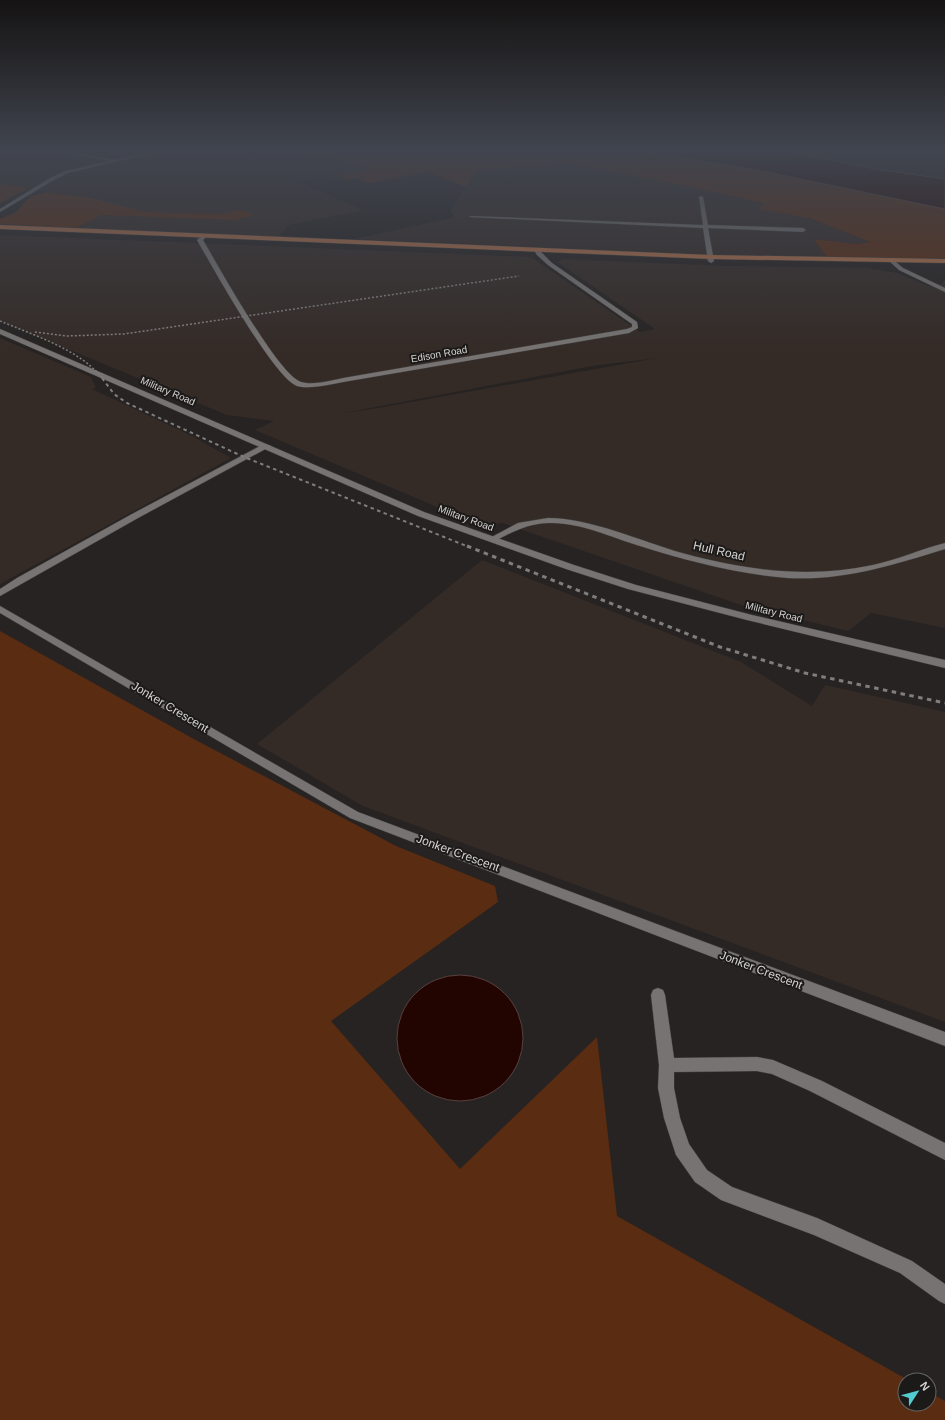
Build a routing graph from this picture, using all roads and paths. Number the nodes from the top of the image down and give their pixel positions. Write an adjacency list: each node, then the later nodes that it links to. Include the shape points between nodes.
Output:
1 (478, 217): 3 (street)
2 (704, 217): 3 (street)
3 (705, 226): 5 (street); 9 (street)
4 (0, 227): 7 (main road)
5 (803, 230)
6 (0, 231): 7 (main road)
7 (202, 238): 8 (main road); 8 (street, Edison Road, via 233,296 275,361 294,382 305,385 569,342 635,328 635,323 550,264)
8 (538, 252): 9 (main road)
9 (711, 259): 11 (main road)
10 (945, 261): 11 (main road)
11 (892, 262): 12 (main road); 13 (street)
12 (945, 265)
13 (945, 290)
14 (0, 331): 15 (street, Military Road)
15 (267, 446): 16 (street, Military Road, via 421,514); 18 (street, via 135,516)
16 (492, 539): 17 (street, Hull Road, via 532,521 571,521 710,563 772,575 807,576 863,570); 20 (street, Military Road, via 632,587 835,639)
17 (945, 546)
18 (0, 593)
19 (0, 609): 22 (street, Jonker Crescent, via 354,815)
20 (945, 664)
21 (658, 995): 23 (street)
22 (945, 1039)
23 (667, 1066): 24 (street, via 757,1064 773,1067 816,1086); 25 (street, via 666,1088 672,1118 682,1149 701,1176 726,1194 817,1226 906,1267)
24 (945, 1152)
25 (945, 1295)

